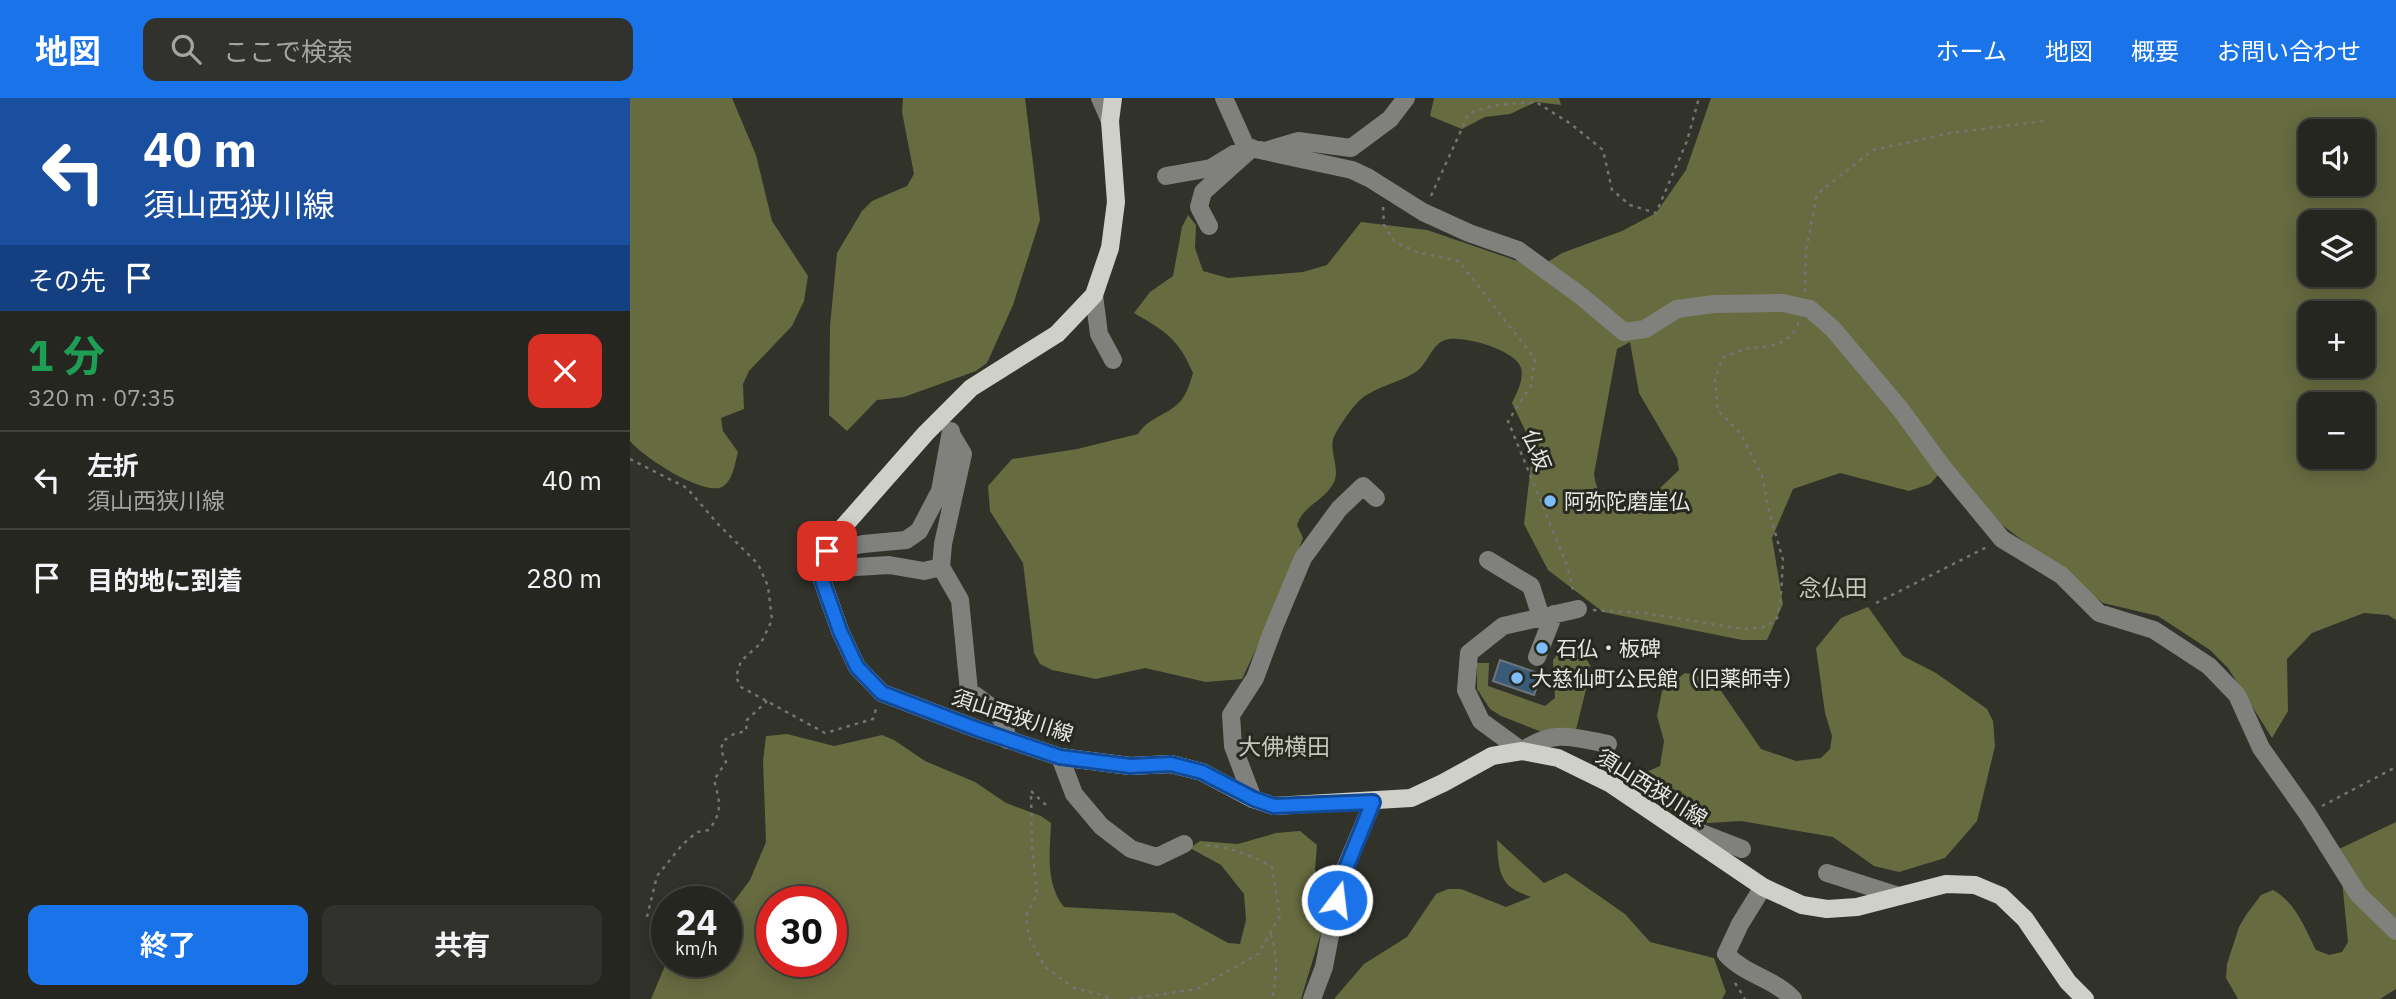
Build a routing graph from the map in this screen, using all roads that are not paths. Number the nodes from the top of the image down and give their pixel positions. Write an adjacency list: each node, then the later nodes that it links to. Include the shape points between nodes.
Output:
1 (1100, 98): 5 (street)
2 (1113, 98): 5 (main road)
3 (1224, 98): 6 (street)
4 (1406, 98): 6 (street, via 1390,119 1351,148 1298,141)
5 (1110, 121): 9 (main road, via 1116,202 1110,248)
6 (1254, 149): 7 (street, via 1211,168); 8 (street, via 1203,192 1199,206); 32 (street, via 1352,170 1423,212 1518,250 1624,332 1645,329 1677,309 1714,304 1783,303 1810,309 1833,329 1901,410 2002,539 2061,575 2099,613 2154,630 2210,666 2237,695 2261,748 2358,894)
7 (1166, 176)
8 (1209, 226)
9 (1094, 295): 10 (street, via 1098,334); 11 (main road, via 1057,334 971,388)
10 (1113, 360)
11 (950, 410): 12 (street); 14 (main road, via 844,526)
12 (951, 434): 14 (street, via 940,491 919,531 906,540 863,544); 16 (street, via 962,454)
13 (1376, 498): 24 (street, via 1363,486 1339,509 1303,558 1255,678 1231,715 1233,746)
14 (825, 560): 16 (street, via 924,571); 20 (main road, 須山西狭川線, via 822,580 840,631 857,667 882,693)
15 (1488, 560): 18 (street, via 1531,586)
16 (941, 567): 20 (street, via 960,600 969,691 1006,724)
17 (1578, 609): 18 (street)
18 (1548, 615): 19 (street); 22 (street, via 1503,626 1469,653 1466,690 1481,721)
19 (1537, 657)
20 (1007, 740): 23 (main road, 須山西狭川線)
21 (1608, 744): 22 (street, via 1567,736 1538,739)
22 (1522, 751): 25 (main road, 須山西狭川線, via 1492,756 1410,798); 26 (main road, 須山西狭川線, via 1558,758 1611,784)
23 (1060, 757): 24 (main road, 須山西狭川線, via 1130,766 1171,764 1202,772); 27 (street, via 1074,793 1101,826 1131,849 1157,857)
24 (1254, 799): 25 (main road, 須山西狭川線, via 1274,806)
25 (1373, 802): 33 (street, via 1342,878 1324,967)
26 (1690, 838): 28 (street, via 1701,833); 30 (main road, 須山西狭川線)
27 (1184, 844)
28 (1742, 849)
29 (1827, 873): 31 (street)
30 (1763, 887): 31 (main road, 須山西狭川線, via 1802,905 1827,909); 34 (street, via 1726,954 1736,965)
31 (1899, 896): 35 (main road, 須山西狭川線, via 1946,884 1975,886 2001,896 2025,919)
32 (2396, 931)
33 (1312, 999)
34 (1793, 999)
35 (2085, 999)

